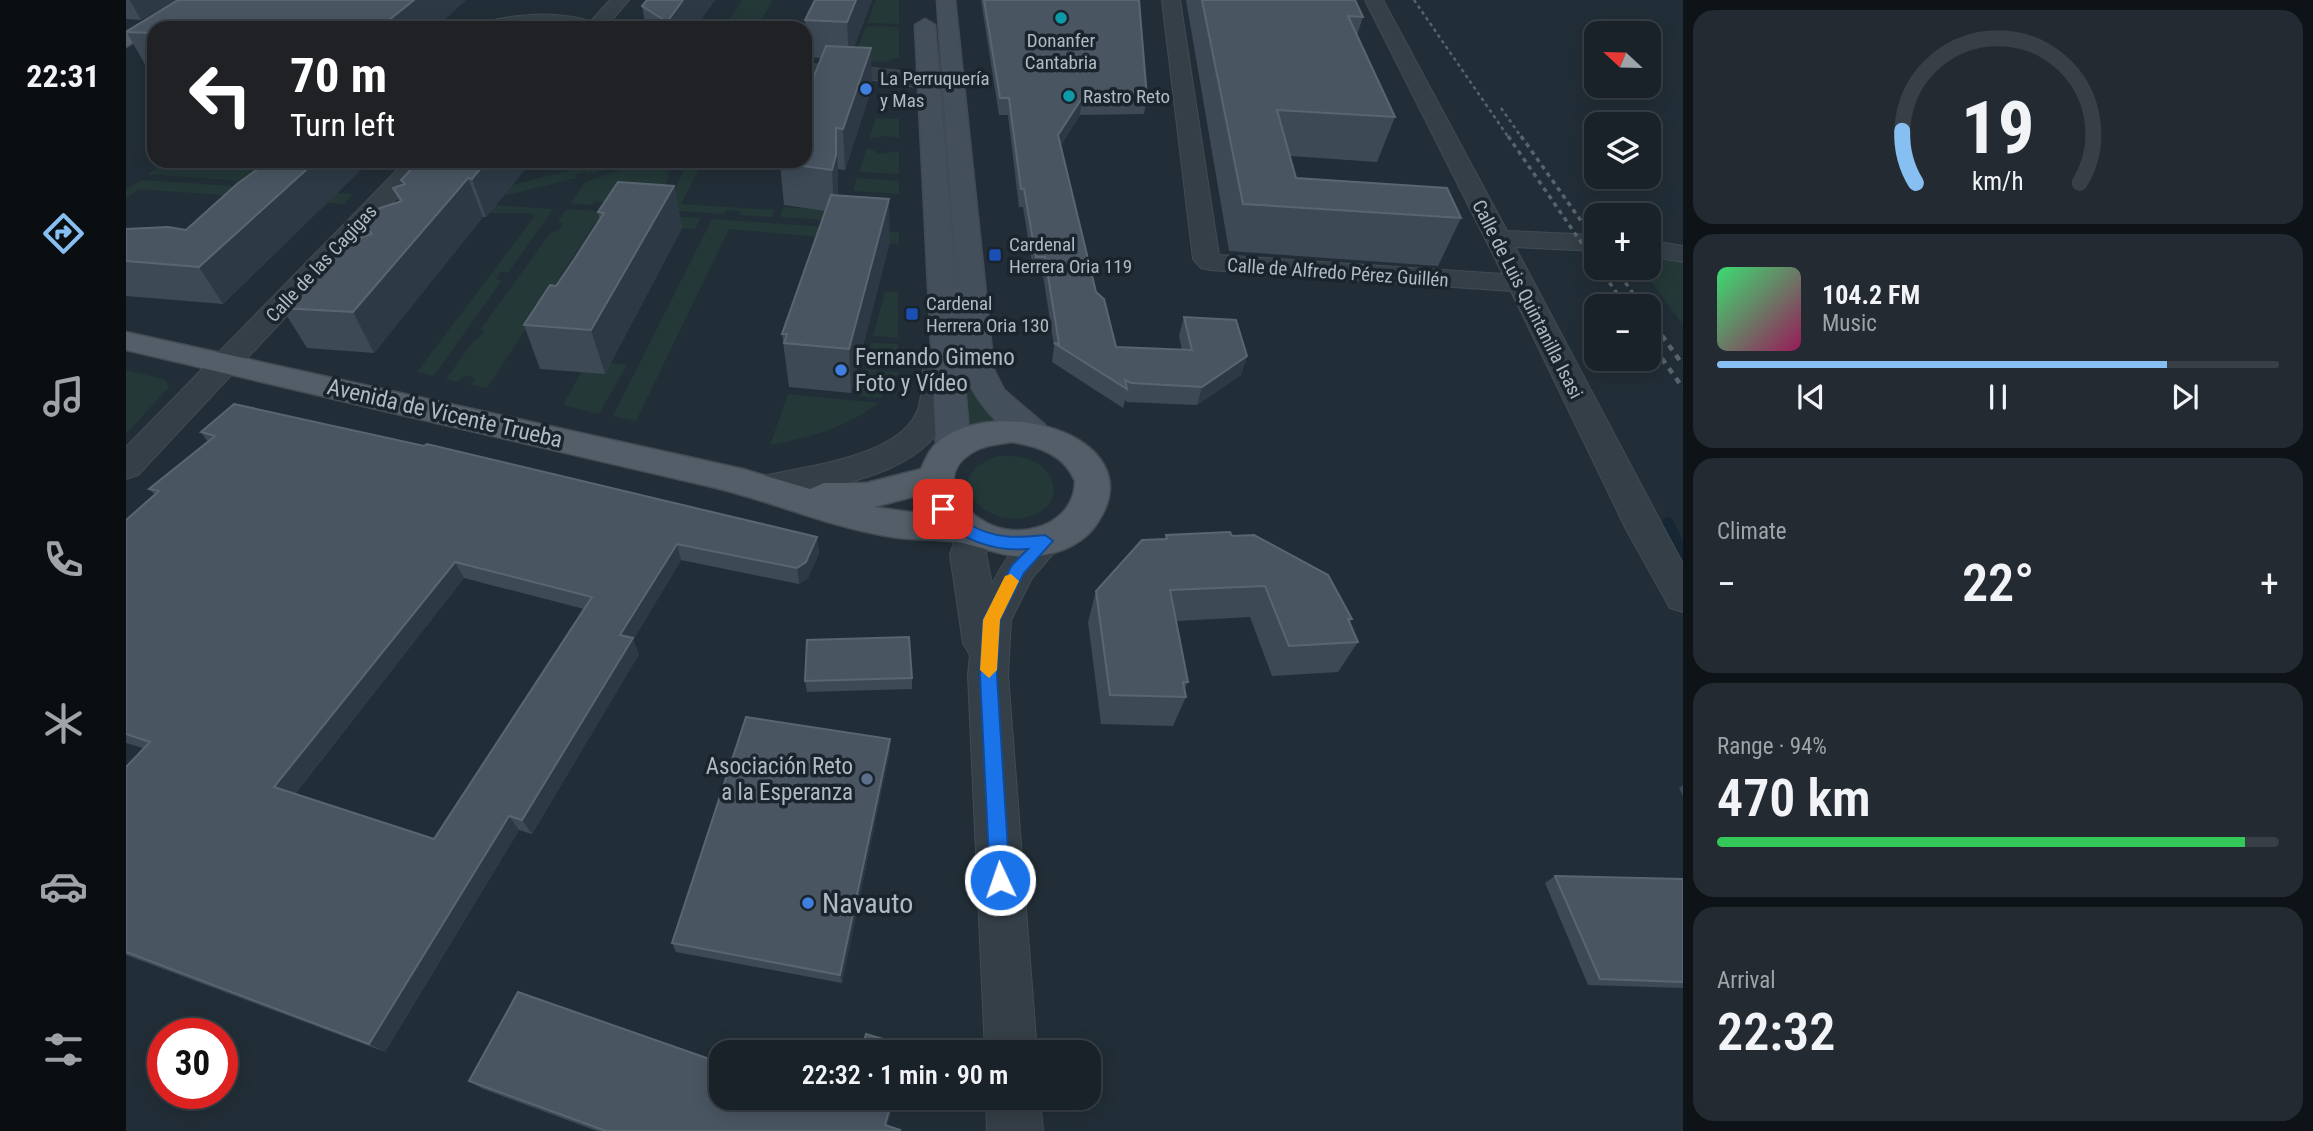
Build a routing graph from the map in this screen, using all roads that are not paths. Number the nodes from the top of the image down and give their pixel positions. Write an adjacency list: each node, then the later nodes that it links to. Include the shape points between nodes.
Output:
1 (529, 0): 10 (street)
2 (620, 0): 13 (street)
3 (925, 0): 19 (main road)
4 (946, 0): 29 (main road, via 978,370 991,396)
5 (1171, 0): 25 (street, Calle de Alfredo Pérez Guillén, via 1206,259)
6 (1374, 0): 21 (street, Calle de Luis Quintanilla Isasi)
7 (201, 4): 8 (main road); 9 (main road)
8 (167, 21)
9 (187, 21)
10 (506, 21)
11 (530, 21): 12 (street)
12 (564, 21)
13 (601, 21)
14 (147, 31): 15 (main road)
15 (126, 41)
16 (147, 48): 17 (main road)
17 (126, 60)
18 (812, 69): 19 (street)
19 (927, 71): 26 (main road)
20 (412, 168): 28 (street, Calle de las Cagigas)
21 (1499, 238): 22 (street); 25 (street, Calle de Luis Quintanilla Isasi)
22 (1584, 242)
23 (1661, 250): 24 (street)
24 (1683, 254)
25 (1522, 284): 36 (street, Calle de Luis Quintanilla Isasi, via 1644,529)
26 (943, 330): 30 (main road); 33 (street, Avenida de Vicente Trueba, via 934,409 915,438 889,456 840,473)
27 (126, 341): 28 (main road, Avenida de Vicente Trueba)
28 (223, 364): 31 (street, Calle de las Cagigas); 33 (main road, Avenida de Vicente Trueba)
29 (1033, 433): 30 (main road, via 990,432); 35 (main road, via 1060,443 1077,456 1094,491 1093,502 1077,526)
30 (953, 445): 32 (main road)
31 (126, 467)
32 (935, 478): 33 (main road, Avenida de Vicente Trueba, via 866,496 836,498); 34 (main road, via 936,498)
33 (764, 488): 34 (main road, Avenida de Vicente Trueba, via 832,512 934,530)
34 (967, 531): 35 (main road, via 1014,544); 37 (street)
35 (1045, 541): 37 (street, via 1018,569 992,620)
36 (1683, 597)
37 (988, 676): 38 (street)
38 (1010, 1040)
39 (1014, 1110): 40 (street)
40 (1015, 1131)

